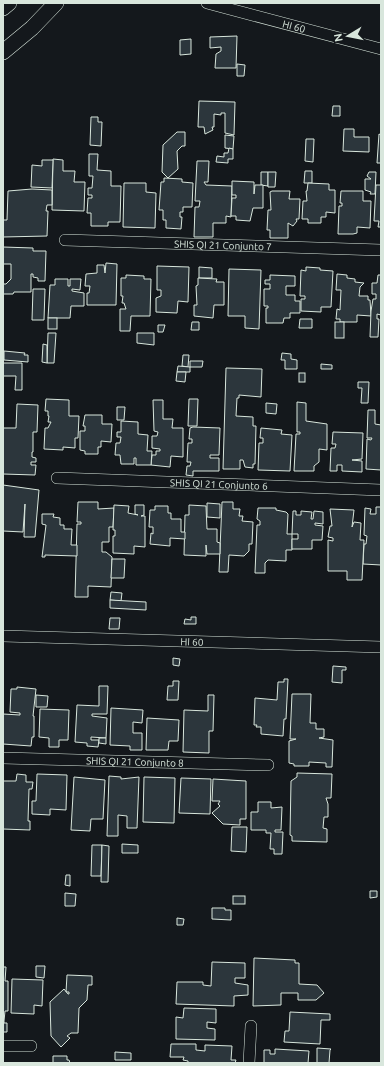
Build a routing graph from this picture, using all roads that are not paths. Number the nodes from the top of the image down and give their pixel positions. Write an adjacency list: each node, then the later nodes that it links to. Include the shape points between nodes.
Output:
1 (9, 3): 4 (main road)
2 (56, 3): 6 (main road, via 32,28)
3 (207, 3): 5 (street, HI 60)
4 (3, 8)
5 (381, 49)
6 (3, 52)
7 (65, 240): 8 (street, SHIS QI 21 Conjunto 7)
8 (381, 250)
9 (57, 478): 10 (street, SHIS QI 21 Conjunto 6)
10 (381, 490)
11 (3, 636): 12 (street, HI 60)
12 (381, 647)
13 (3, 758): 14 (street, SHIS QI 21 Conjunto 8)
14 (268, 765)
15 (251, 1026): 18 (street)
16 (3, 1046): 17 (street)
17 (31, 1046)
18 (249, 1063)

